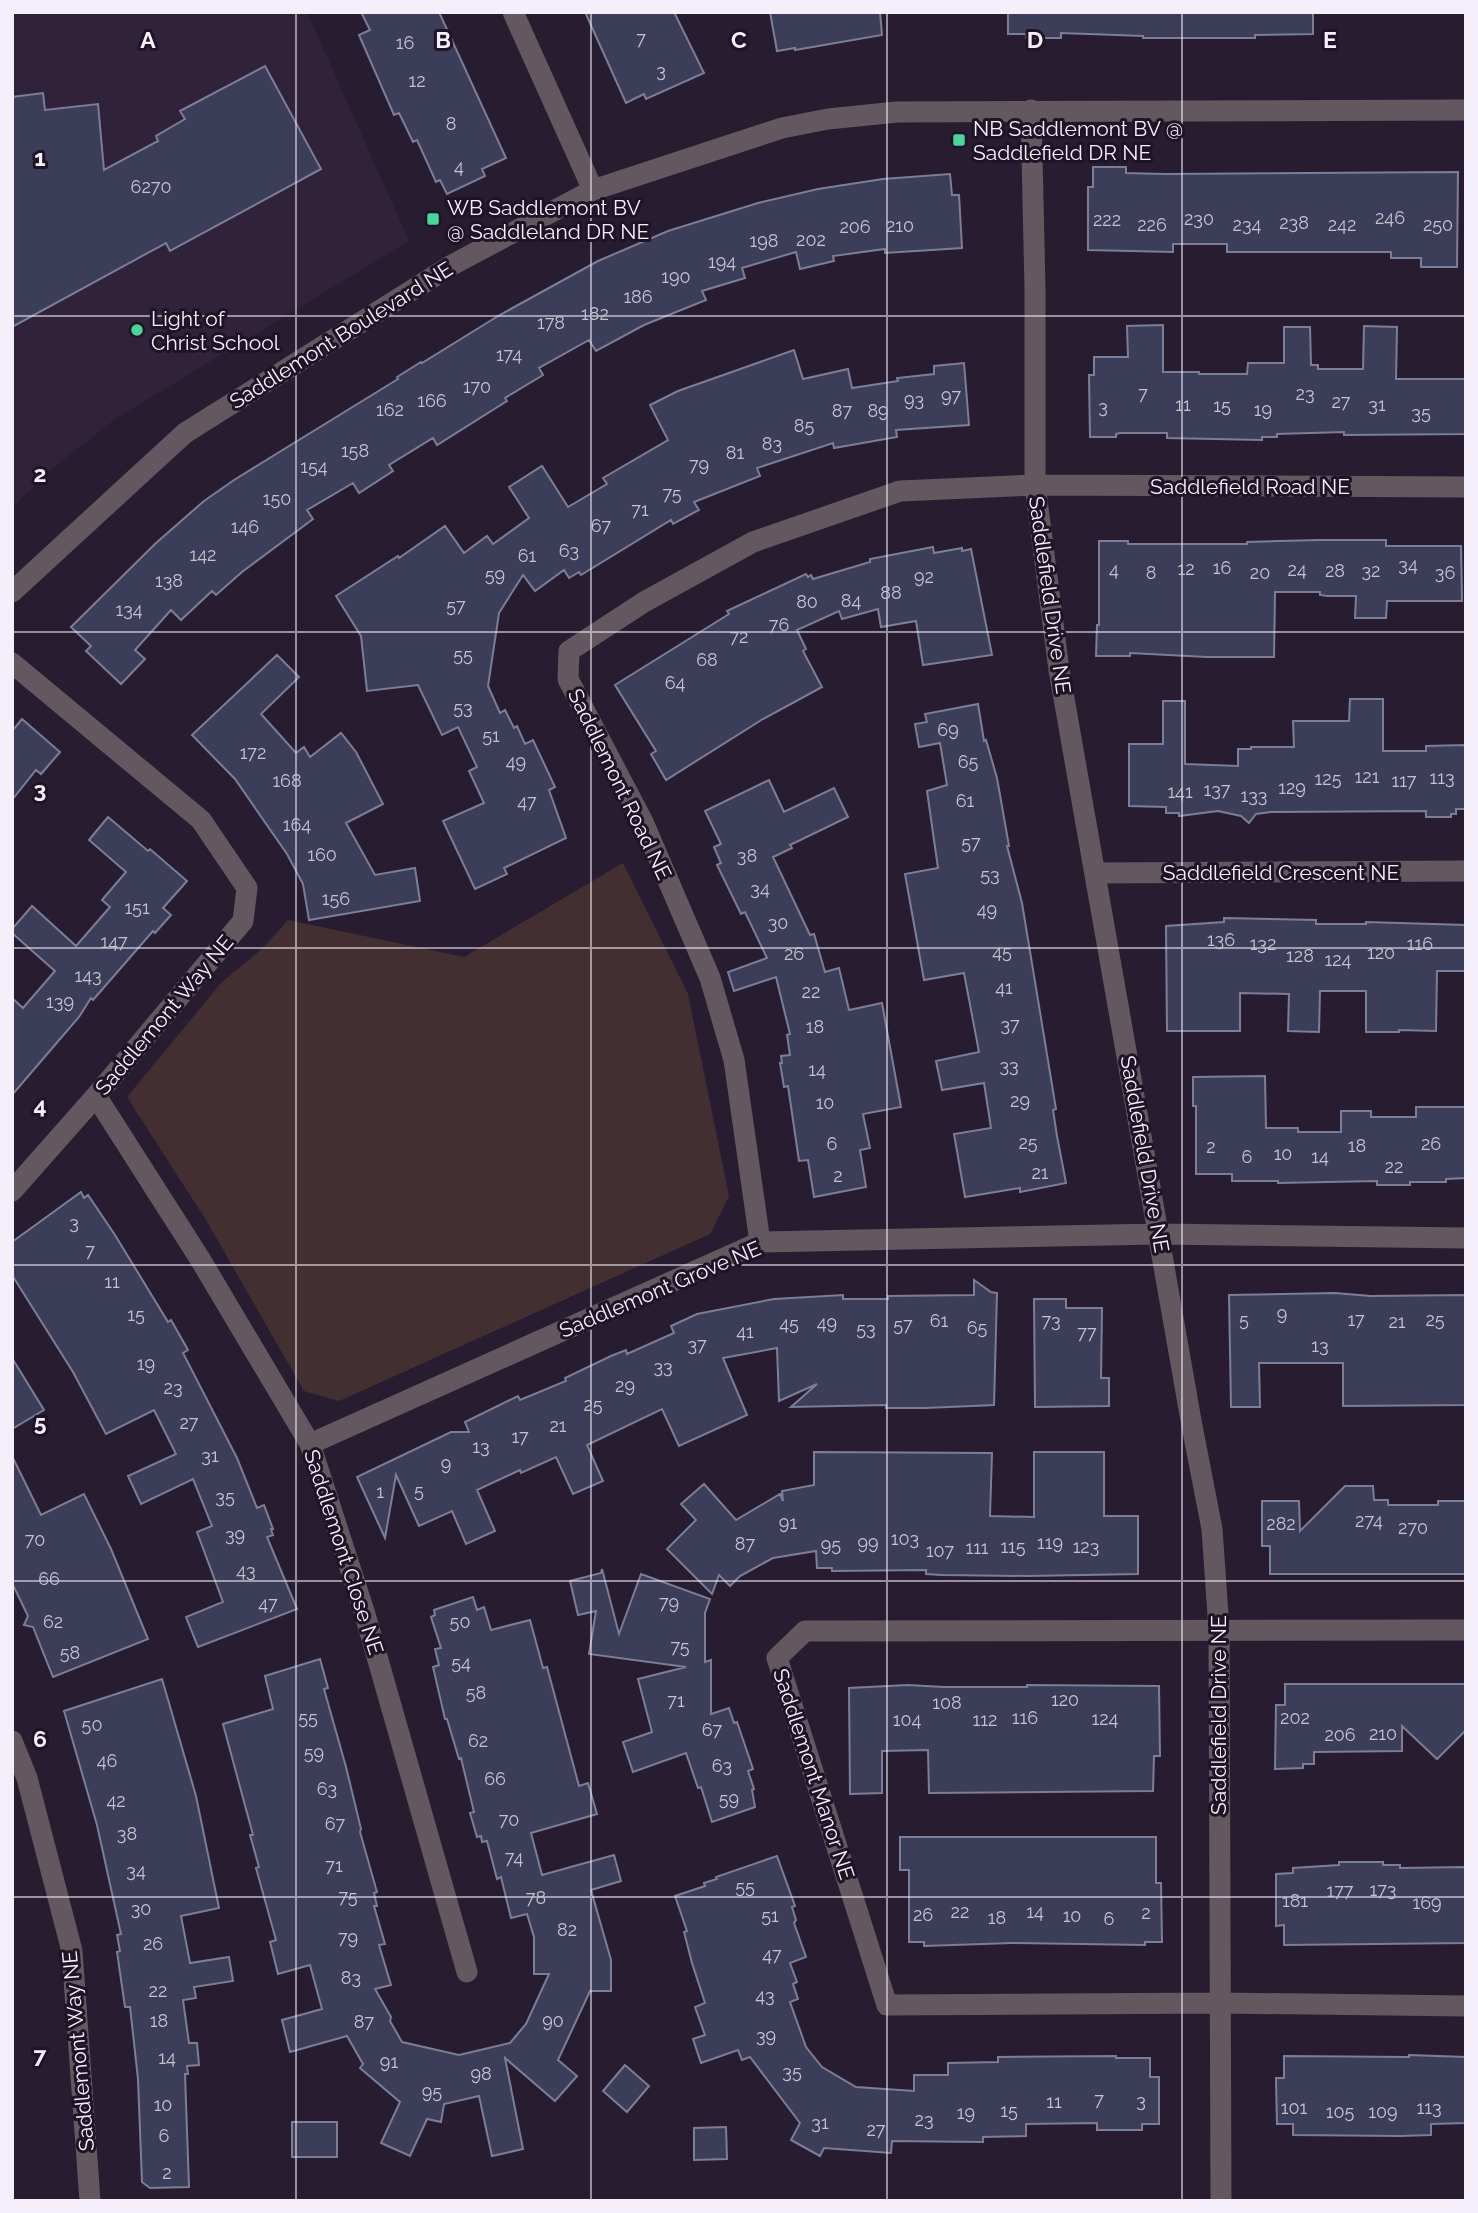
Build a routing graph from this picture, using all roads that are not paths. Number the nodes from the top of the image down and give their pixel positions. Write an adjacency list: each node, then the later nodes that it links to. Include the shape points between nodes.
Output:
1 (513, 12): 4 (street)
2 (1031, 110): 3 (street, Saddlemont Boulevard NE); 4 (street, Saddlemont Boulevard NE, via 897,111 828,119 782,128); 5 (street, Saddlefield Drive NE)
3 (1466, 110)
4 (593, 190): 7 (street, Saddlemont Boulevard NE, via 452,265 185,433)
5 (1035, 485): 6 (street, Saddlefield Road NE); 10 (street, Saddlefield Drive NE, via 1059,670); 15 (street, Saddlemont Road NE, via 900,491 753,542 644,602 569,651 568,679 643,822 710,978 734,1060)
6 (1466, 487)
7 (12, 592)
8 (12, 663): 11 (street, Saddlemont Way NE, via 201,820 247,888 243,921)
9 (1466, 871): 10 (street, Saddlefield Crescent NE)
10 (1096, 873): 13 (street, Saddlefield Drive NE)
11 (96, 1096): 12 (street, Saddlemont Way NE); 16 (street, Saddlemont Close NE)
12 (12, 1191)
13 (1159, 1234): 14 (street); 15 (street, Saddlemont Grove NE); 17 (street, Saddlefield Drive NE, via 1212,1530)
14 (1466, 1238)
15 (760, 1242): 16 (street, Saddlemont Grove NE)
16 (310, 1444): 20 (street, Saddlemont Close NE, via 364,1611)
17 (1219, 1629): 18 (street); 21 (street, Saddlefield Drive NE); 21 (street, Saddlemont Manor NE, via 805,1631 777,1658 887,2005)
18 (1466, 1630)
19 (12, 1741): 23 (street, Saddlemont Way NE, via 27,1779 72,1951)
20 (467, 1972)
21 (1220, 2003): 22 (street); 24 (street, Saddlefield Drive NE)
22 (1466, 2006)
23 (90, 2201)
24 (1221, 2201)

